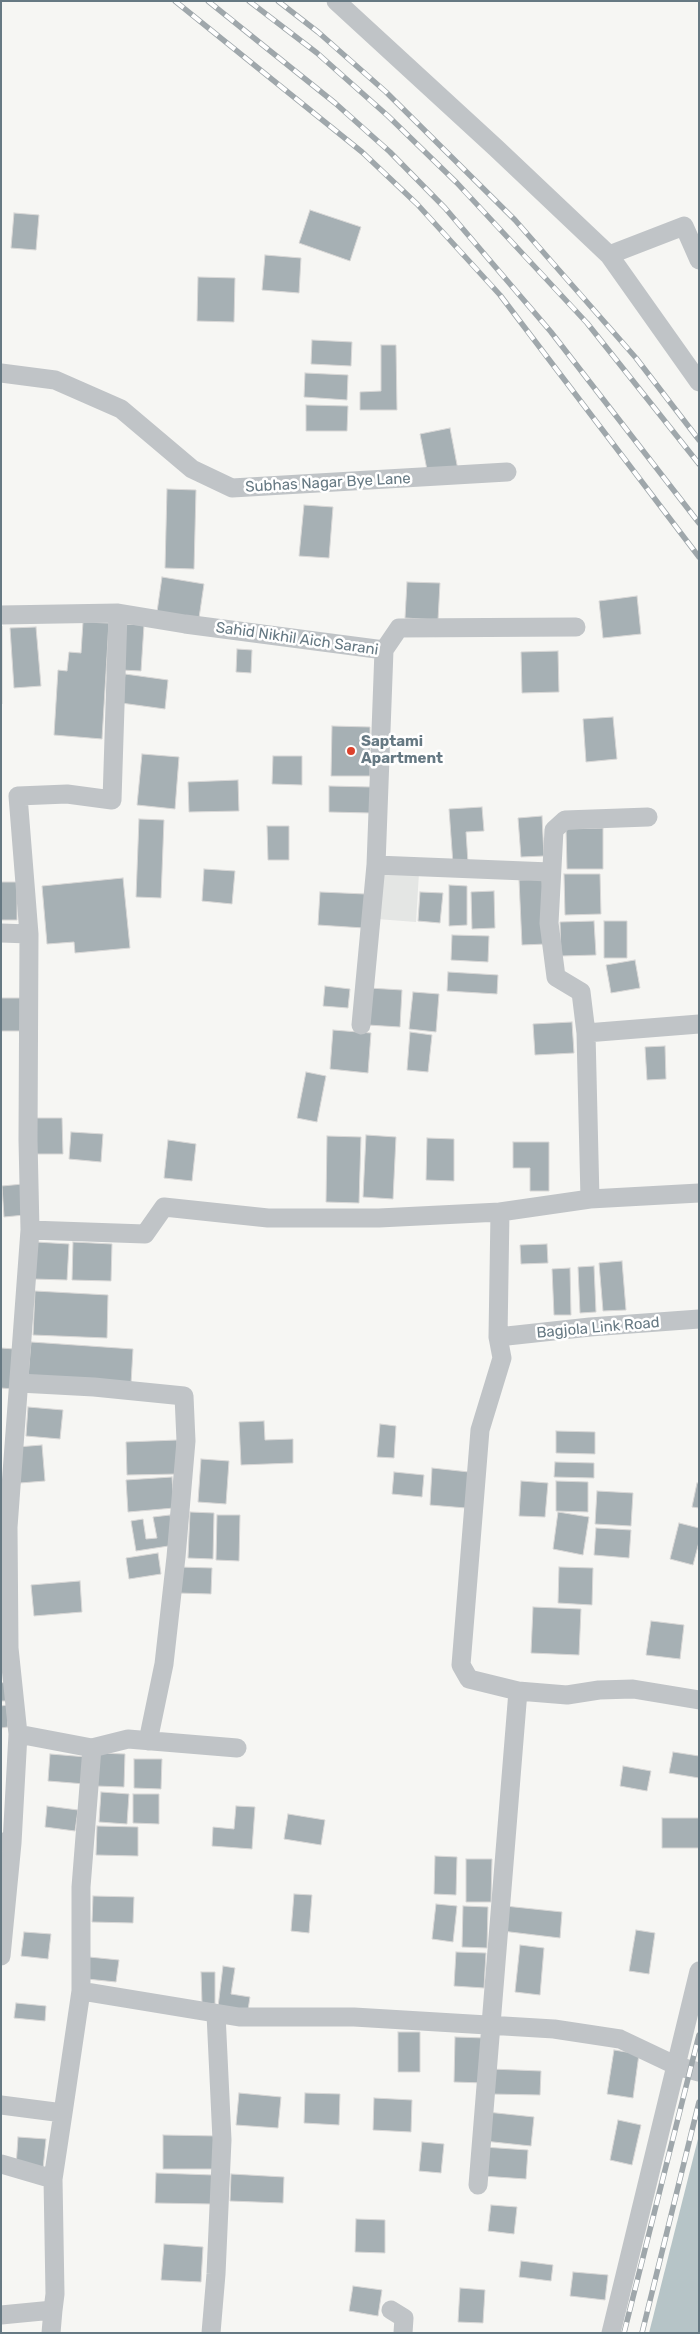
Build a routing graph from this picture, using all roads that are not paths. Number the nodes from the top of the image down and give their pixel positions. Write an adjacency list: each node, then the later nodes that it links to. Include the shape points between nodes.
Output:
1 (336, 1): 2 (street)
2 (609, 255): 3 (street, via 684,226); 5 (street)
3 (699, 260)
4 (1, 373): 6 (street, Subhas Nagar Bye Lane, via 55,380 121,409 192,469 232,488)
5 (699, 382)
6 (507, 472)
7 (118, 613): 8 (street, Sahid Nikhil Aich Sarani); 10 (street, Sahid Nikhil Aich Sarani); 15 (street, via 112,800 67,794 18,796)
8 (1, 616)
9 (576, 627): 10 (street, via 399,628)
10 (384, 650): 12 (street, Sahid Nikhil Aich Sarani)
11 (648, 817): 13 (street, via 565,820 554,830)
12 (376, 866): 13 (street); 17 (street, Sahid Nikhil Aich Sarani)
13 (550, 872): 18 (street, via 549,923 556,977 581,992)
14 (1, 933): 15 (street)
15 (29, 934): 22 (street)
16 (699, 1024): 18 (street)
17 (361, 1025)
18 (586, 1033): 20 (street)
19 (699, 1193): 20 (street)
20 (590, 1199): 21 (street)
21 (500, 1212): 22 (street, via 380,1218 268,1218 164,1207 145,1234); 24 (street)
22 (30, 1230): 25 (street)
23 (699, 1319): 24 (street, Bagjola Link Road)
24 (498, 1337): 26 (street, via 502,1358 480,1430 461,1665 469,1679)
25 (19, 1383): 28 (street, via 8,1528 9,1648); 29 (street, via 184,1396 186,1441 176,1557 164,1664)
26 (518, 1690): 27 (street, via 567,1695 633,1689); 37 (street)
27 (699, 1700)
28 (18, 1734): 30 (street); 32 (street)
29 (148, 1741): 30 (street, via 128,1739); 31 (street)
30 (92, 1748): 35 (street, via 81,1887)
31 (237, 1748)
32 (7, 1842): 33 (street)
33 (1, 1956)
34 (699, 1971): 38 (street)
35 (81, 1991): 36 (street); 41 (street)
36 (216, 2014): 37 (street, via 354,2017); 49 (street, via 222,2140)
37 (492, 2026): 38 (street, via 554,2029 620,2040); 44 (street)
38 (677, 2066): 39 (street); 51 (street)
39 (699, 2072)
40 (1, 2104): 41 (street)
41 (63, 2113): 43 (street)
42 (1, 2164): 43 (street)
43 (53, 2179): 45 (street)
44 (478, 2185)
45 (53, 2310): 47 (street); 48 (street)
46 (391, 2310): 50 (street, via 404,2318)
47 (1, 2315)
48 (51, 2333)
49 (211, 2333)
50 (403, 2333)
51 (611, 2333)

